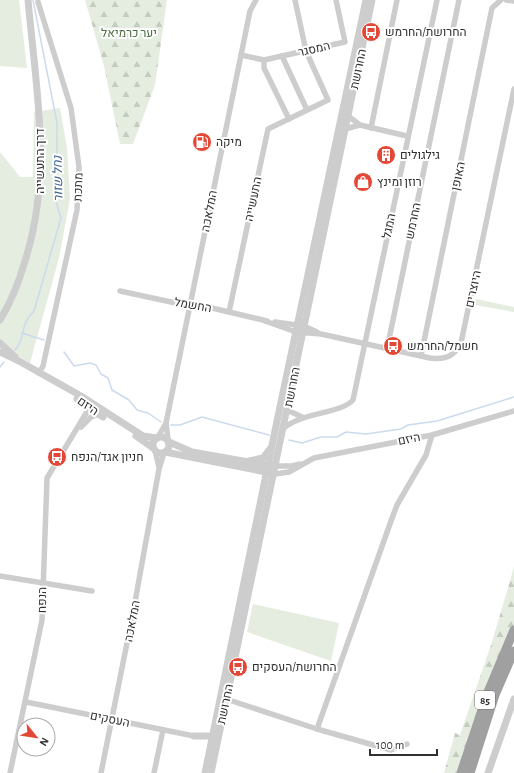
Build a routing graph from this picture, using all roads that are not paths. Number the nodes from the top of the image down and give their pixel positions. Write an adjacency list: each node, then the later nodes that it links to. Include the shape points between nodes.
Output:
1 (28, 0): 29 (street, דרך התעשייה, via 42,154 40,196 32,239 20,278)
2 (256, 0): 15 (street, המלאכה, via 250,11)
3 (295, 0): 14 (street)
4 (336, 0): 14 (street, המסגר, via 345,42)
5 (366, 0): 31 (street, החרושת)
6 (372, 0): 20 (street, החרושת)
7 (398, 0): 23 (street)
8 (437, 0): 25 (street, המגל)
9 (459, 0): 34 (street, החרמש)
10 (501, 0): 36 (street, האופן, via 492,8)
11 (506, 0): 12 (street)
12 (514, 1)
13 (38, 2): 38 (street, מתכת, via 71,108 78,167 77,210 43,366)
14 (306, 51): 16 (street, המסגר); 19 (street, התעשייה, via 328,100)
15 (241, 55): 17 (street, המסגר); 27 (street, המלאכה)
16 (282, 56): 17 (street, המסגר); 19 (street)
17 (264, 60): 21 (street, via 264,68)
18 (514, 90): 36 (street, היוצרים, via 461,343 454,353 444,359)
19 (307, 110): 21 (street, התעשייה)
20 (348, 116): 22 (street); 24 (street, החרושת)
21 (289, 119): 28 (street, התעשייה, via 268,129)
22 (360, 125): 23 (street); 24 (street)
23 (371, 128): 25 (street)
24 (345, 129): 31 (street, החרושת)
25 (407, 136): 33 (street, המגל)
26 (120, 291): 27 (street, החשמל)
27 (191, 305): 28 (street, החשמל); 44 (street, המלאכה)
28 (229, 312): 31 (street, החשמל)
29 (1, 318): 30 (street, דרך התעשייה)
30 (0, 323)
31 (300, 329): 33 (street, היוצרים); 40 (street, החרושת); 50 (street, החרושת)
32 (0, 343): 37 (street)
33 (364, 344): 34 (street, היוצרים); 43 (street, המגל, via 352,402)
34 (387, 349): 36 (street, היוצרים)
35 (0, 352): 37 (street)
36 (421, 356)
37 (19, 361): 38 (street)
38 (39, 373): 39 (street, היזם)
39 (90, 406): 42 (street, היזם); 46 (street, הנפח); 48 (street, היזם, via 143,436)
40 (288, 410): 43 (street); 45 (street, החרושת)
41 (514, 411): 47 (street, היזם)
42 (99, 414): 46 (street, הנפח, via 91,417); 51 (street, היזם)
43 (302, 417): 45 (street, המגל)
44 (166, 423): 48 (street, המלאכה); 49 (street, המלאכה)
45 (284, 428): 56 (street, החרושת)
46 (76, 432): 63 (street, הנפח, via 47,478)
47 (432, 435): 55 (street, היזם, via 314,458); 73 (street, via 426,455 397,505)
48 (157, 438): 49 (street, via 164,437); 51 (street, המלאכה, via 153,442)
49 (168, 441): 52 (street, המלאכה, via 169,448); 53 (street, היזם, via 192,452)
50 (272, 445): 54 (street, via 262,458); 59 (street, החרושת)
51 (154, 449): 52 (street, via 160,453); 58 (street, המלאכה)
52 (164, 452): 53 (street, היזם); 58 (street, המלאכה)
53 (224, 460): 54 (street, היזם); 57 (street, היזם)
54 (244, 461): 59 (street, היזם)
55 (304, 463): 56 (street, היזם); 60 (street, היזם, via 289,472)
56 (276, 466): 59 (street, היזם); 60 (street, החרושת)
57 (249, 468): 59 (street, היזם); 61 (street, via 260,479)
58 (159, 469): 72 (street, המלאכה)
59 (267, 470): 60 (street, היזם); 61 (street, החרושת)
60 (275, 474): 69 (street, החרושת)
61 (263, 489): 76 (street, החרושת)
62 (0, 576): 63 (street)
63 (43, 583): 64 (street); 71 (street, הנפח, via 42,620)
64 (92, 591)
65 (514, 630): 84 (highway, 85, via 488,692)
66 (514, 651): 68 (highway, 85)
67 (514, 663): 68 (highway)
68 (504, 673): 78 (highway, 85)
69 (226, 699): 73 (street); 76 (street, החרושת)
70 (514, 699): 85 (street)
71 (26, 702): 72 (street, העסקים); 79 (street, הנפח)
72 (112, 720): 74 (street, העסקים); 80 (street, המלאכה)
73 (317, 729): 77 (street, via 391,750)
74 (163, 730): 75 (street, העסקים); 81 (street)
75 (194, 736): 76 (street)
76 (214, 740): 82 (street, החרושת); 83 (street, החרושת)
77 (407, 744)
78 (472, 771)
79 (10, 773)
80 (100, 773)
81 (154, 773)
82 (205, 773)
83 (211, 773)
84 (461, 773)
85 (488, 773)

